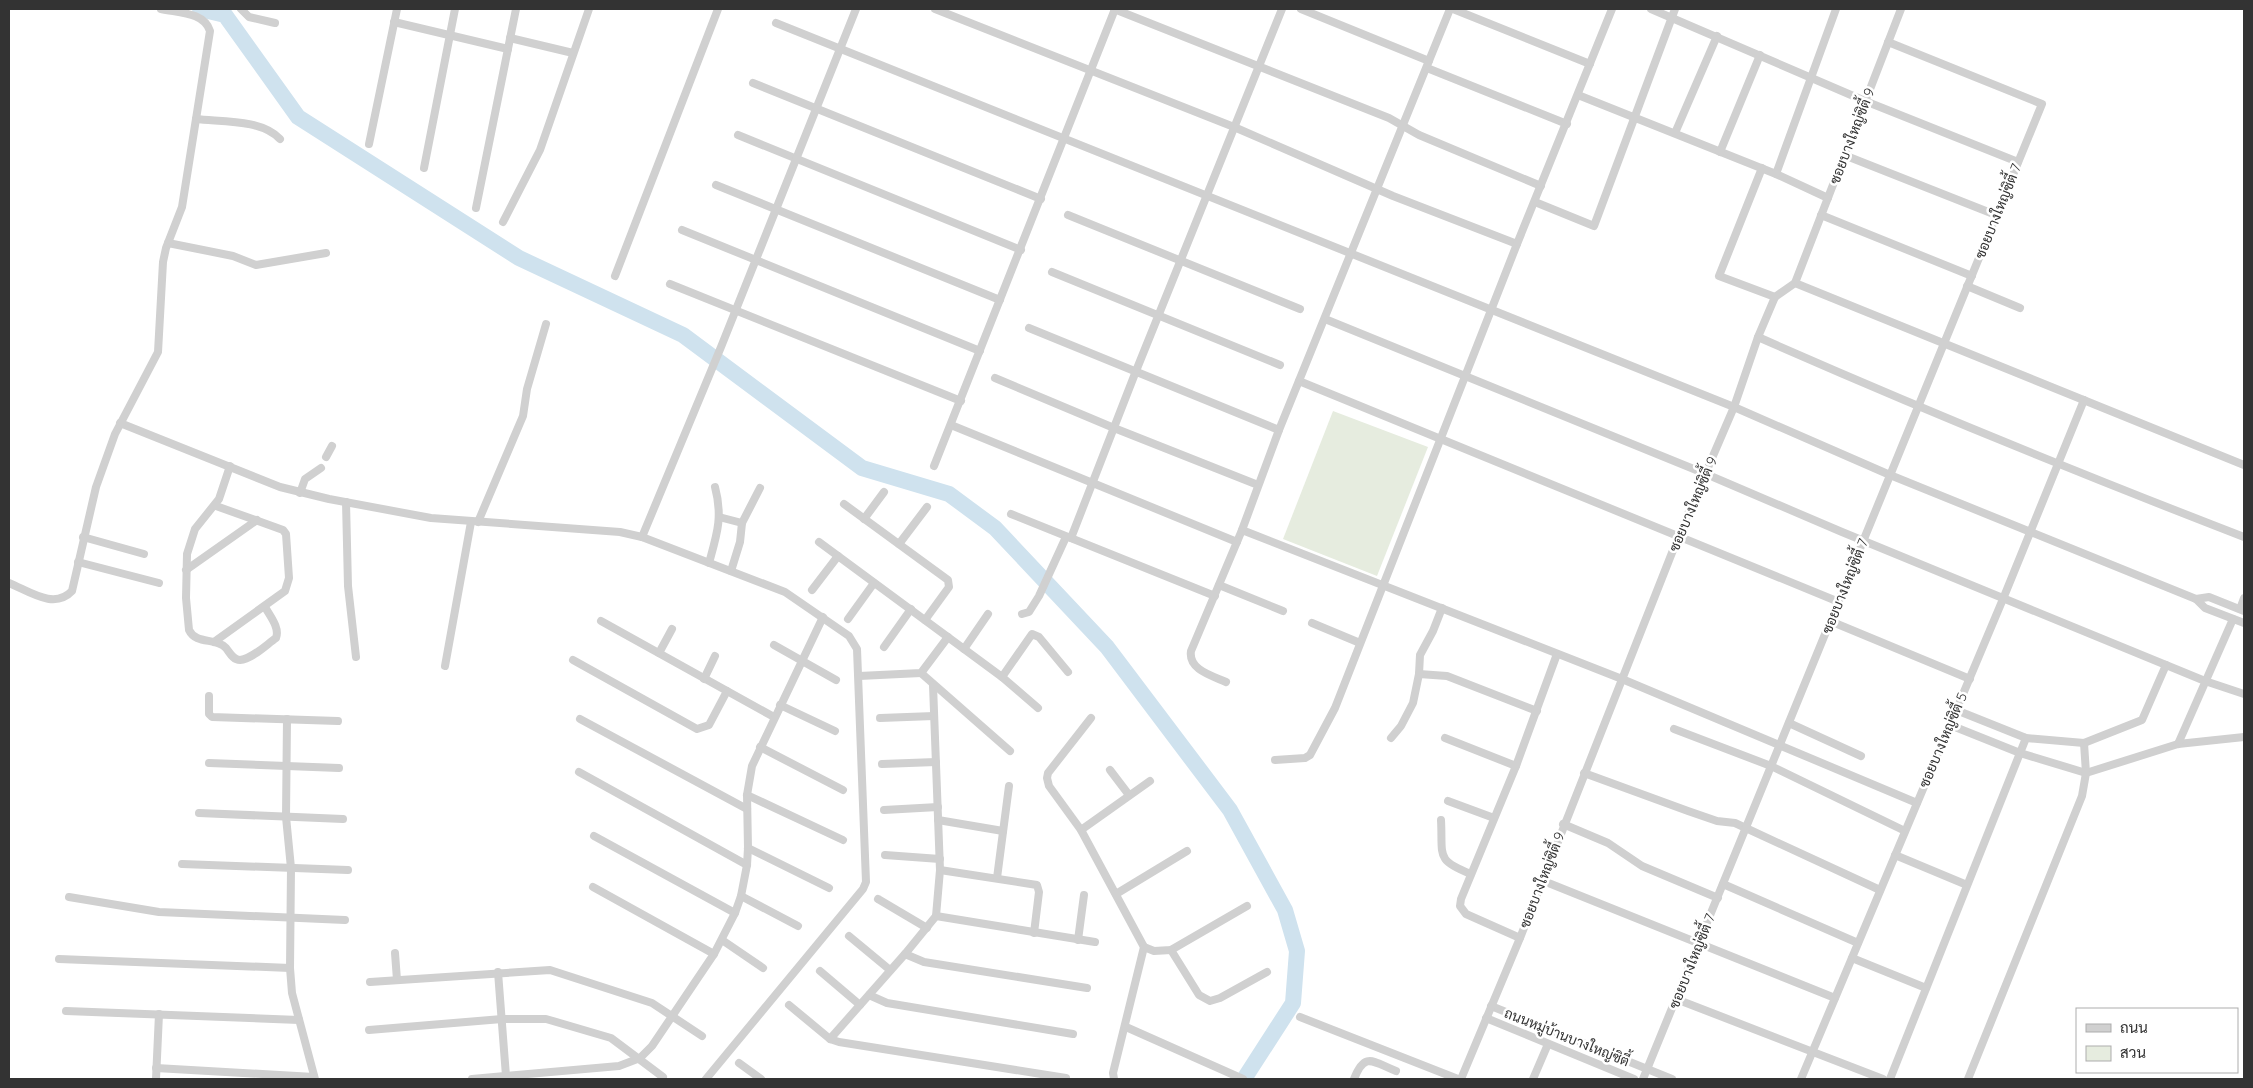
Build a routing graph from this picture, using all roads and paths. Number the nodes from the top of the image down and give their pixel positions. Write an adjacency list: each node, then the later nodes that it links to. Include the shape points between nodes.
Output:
1 (161, 9): 41 (street, via 201,17 210,31)
2 (240, 9): 21 (street, via 248,17)
3 (397, 9): 20 (street)
4 (456, 9): 23 (street)
5 (516, 9): 25 (street)
6 (588, 9): 29 (street)
7 (718, 9): 79 (street)
8 (856, 9): 28 (street)
9 (936, 9): 34 (street)
10 (1115, 9): 33 (street); 34 (street)
11 (1282, 9): 33 (street)
12 (1301, 9): 31 (street)
13 (1451, 9): 31 (street); 32 (street)
14 (1612, 9): 32 (street)
15 (1651, 9): 19 (street)
16 (1676, 9): 19 (street)
17 (1836, 9): 35 (street)
18 (1900, 9): 26 (street, ซอยบางใหญ่ซิตี้ 9)
19 (1672, 17): 24 (street); 40 (street)
20 (394, 22): 23 (street); 49 (street)
21 (275, 23)
22 (776, 23): 28 (street)
23 (449, 36): 27 (street); 54 (street)
24 (1717, 36): 30 (street); 45 (street)
25 (510, 38): 27 (street); 29 (street)
26 (1888, 42): 38 (street, ซอยบางใหญ่ซิตี้ 9); 53 (street, ซอยบางใหญ่ซิตี้ 7, via 2042,104)
27 (508, 48): 64 (street)
28 (840, 48): 39 (street); 47 (street)
29 (573, 53): 69 (street, via 540,150)
30 (1760, 54): 35 (street); 50 (street)
31 (1428, 64): 42 (street); 43 (street)
32 (1590, 64): 37 (street)
33 (1260, 66): 42 (street); 44 (street)
34 (1091, 72): 44 (street); 47 (street)
35 (1809, 77): 38 (street); 56 (street)
36 (753, 84): 39 (street)
37 (1578, 95): 40 (street); 43 (street)
38 (1865, 101): 51 (street, ซอยบางใหญ่ซิตี้ 9); 53 (street)
39 (816, 110): 52 (street); 62 (street)
40 (1636, 118): 45 (street); 63 (street, via 1594,226)
41 (196, 119): 48 (street, via 257,126 272,131); 71 (street, via 182,207)
42 (1404, 124): 58 (street, via 1420,135); 59 (street)
43 (1567, 124): 58 (street)
44 (1234, 127): 59 (street); 60 (street)
45 (1675, 134): 50 (street)
46 (738, 135): 52 (street)
47 (1065, 138): 60 (street); 62 (street)
48 (280, 139)
49 (369, 144)
50 (1720, 152): 55 (street)
51 (1844, 155): 61 (street, ซอยบางใหญ่ซิตี้ 9); 68 (street)
52 (796, 158): 65 (street); 73 (street)
53 (2018, 162): 68 (street, ซอยบางใหญ่ซิตี้ 7)
54 (424, 168)
55 (1762, 168): 56 (street); 84 (street, via 1719,276)
56 (1776, 174): 61 (street)
57 (716, 185): 65 (street)
58 (1541, 186): 63 (street)
59 (1378, 188): 72 (street); 75 (street)
60 (1208, 195): 75 (street); 77 (street)
61 (1828, 198): 67 (street, ซอยบางใหญ่ซิตี้ 9)
62 (1041, 199): 73 (street)
63 (1535, 202): 72 (street)
64 (476, 208)
65 (776, 209): 76 (street); 85 (street)
66 (1068, 215): 77 (street)
67 (1821, 215): 80 (street); 81 (street, ซอยบางใหญ่ซิตี้ 9)
68 (1996, 215): 80 (street, ซอยบางใหญ่ซิตี้ 7)
69 (503, 222)
70 (682, 230): 76 (street)
71 (168, 243): 74 (street, via 233,256 256,265); 106 (street, via 163,262 158,352)
72 (1517, 244): 89 (street)
73 (1021, 250): 85 (street)
74 (326, 253)
75 (1350, 254): 89 (street); 91 (street)
76 (755, 260): 87 (street); 96 (street)
77 (1180, 261): 88 (street); 90 (street)
78 (1052, 272): 90 (street)
79 (615, 276)
80 (1972, 276): 83 (street, ซอยบางใหญ่ซิตี้ 7)
81 (1794, 283): 84 (street); 95 (street)
82 (670, 284): 87 (street)
83 (1967, 286): 86 (street); 95 (street, ซอยบางใหญ่ซิตี้ 7)
84 (1774, 297): 94 (street, ซอยบางใหญ่ซิตี้ 9)
85 (1000, 300): 96 (street)
86 (2020, 308)
87 (735, 309): 103 (street); 140 (street)
88 (1300, 309)
89 (1490, 311): 99 (street); 104 (street)
90 (1158, 316): 97 (street); 98 (street)
91 (1324, 319): 99 (street); 101 (street)
92 (546, 324): 134 (street, via 527,389 523,416)
93 (1030, 328): 98 (street)
94 (1758, 337): 104 (street, ซอยบางใหญ่ซิตี้ 9); 105 (street)
95 (1944, 343): 102 (street); 105 (street, ซอยบางใหญ่ซิตี้ 7)
96 (980, 351): 103 (street)
97 (1280, 365)
98 (1136, 371): 108 (street); 109 (street)
99 (1465, 377): 110 (street); 118 (street)
100 (995, 378): 108 (street)
101 (1299, 381): 109 (street); 110 (street)
102 (2084, 400): 113 (street, ซอยบางใหญ่ซิตี้ 5); 114 (street)
103 (961, 402): 107 (street)
104 (1734, 408): 118 (street, ซอยบางใหญ่ซิตี้ 9); 119 (street)
105 (1918, 408): 113 (street); 119 (street, ซอยบางใหญ่ซิตี้ 7)
106 (120, 423): 115 (street); 139 (street, via 96,487)
107 (951, 425): 116 (street); 120 (street)
108 (1114, 428): 120 (street); 121 (street)
109 (1279, 430): 121 (street)
110 (1441, 438): 138 (street); 156 (street)
111 (332, 446): 112 (street)
112 (326, 458)
113 (2058, 465): 137 (street, ซอยบางใหญ่ซิตี้ 5); 141 (street)
114 (2244, 465)
115 (230, 466): 124 (street); 128 (street)
116 (934, 466)
117 (321, 468): 124 (street, via 305,479)
118 (1706, 474): 138 (street, ซอยบางใหญ่ซิตี้ 9); 143 (street)
119 (1890, 475): 137 (street); 143 (street, ซอยบางใหญ่ซิตี้ 7)
120 (1092, 484): 142 (street); 145 (street)
121 (1258, 485): 136 (street)
122 (715, 487): 131 (street)
123 (760, 488): 135 (street)
124 (300, 492): 126 (street)
125 (884, 492): 132 (street)
126 (346, 502): 134 (street, via 431,518); 189 (street, via 348,586)
127 (844, 504): 132 (street)
128 (216, 506): 133 (street); 151 (street, via 195,529)
129 (928, 507): 146 (street)
130 (1011, 514): 142 (street)
131 (720, 517): 135 (street); 150 (street)
132 (864, 519): 146 (street)
133 (257, 520): 151 (street); 164 (street, via 283,530 289,560 285,591)
134 (475, 522): 140 (street, via 620,532); 193 (street)
135 (742, 523): 152 (street)
136 (1242, 530): 145 (street); 156 (street)
137 (2030, 532): 160 (street, ซอยบางใหญ่ซิตี้ 5); 162 (street)
138 (1679, 535): 163 (street); 200 (street, ซอยบางใหญ่ซิตี้ 9)
139 (83, 537): 147 (street); 149 (street)
140 (642, 537): 150 (street)
141 (2244, 537)
142 (1068, 538): 159 (street); 170 (street, via 1039,596 1029,612)
143 (1863, 541): 160 (street); 163 (street, ซอยบางใหญ่ซิตี้ 7)
144 (819, 542): 148 (street)
145 (1237, 542): 157 (street)
146 (899, 544): 174 (street, via 949,582)
147 (144, 554)
148 (838, 556): 155 (street); 158 (street)
149 (78, 562): 153 (street, via 72,591 59,600 52,601); 154 (street)
150 (709, 563): 152 (street)
151 (186, 570): 181 (street, via 189,630 196,638)
152 (731, 571): 171 (street, via 785,592)
153 (9, 583)
154 (159, 583)
155 (874, 583): 166 (street); 172 (street)
156 (1383, 584): 165 (street); 182 (street)
157 (1219, 585): 159 (street); 168 (street)
158 (812, 590)
159 (1215, 596): 204 (street, via 1190,654 1195,667)
160 (2003, 598): 192 (street); 201 (street, ซอยบางใหญ่ซิตี้ 5)
161 (2244, 598): 167 (street)
162 (2196, 600): 167 (street, via 2209,597); 173 (street, via 2205,608)
163 (1839, 602): 176 (street, ซอยบางใหญ่ซิตี้ 7)
164 (265, 607): 181 (street); 181 (street, via 278,634 247,658 238,660 224,646)
165 (1442, 608): 187 (street); 196 (street, via 1420,655)
166 (911, 609): 174 (street); 184 (street)
167 (2242, 610)
168 (1283, 611)
169 (988, 614): 185 (street)
170 (1022, 614)
171 (823, 617): 191 (street); 197 (street, via 854,643)
172 (848, 619)
173 (2233, 619): 178 (street); 203 (street)
174 (925, 620): 180 (street)
175 (601, 621): 186 (street)
176 (1830, 622): 201 (street); 220 (street, ซอยบางใหญ่ซิตี้ 7)
177 (1312, 623): 182 (street)
178 (2244, 623)
179 (672, 629): 186 (street)
180 (948, 637): 185 (street); 195 (street)
181 (214, 642)
182 (1360, 643): 235 (street, via 1335,708 1315,748 1305,758)
183 (774, 645): 191 (street)
184 (884, 647)
185 (964, 649): 198 (street)
186 (659, 653): 199 (street)
187 (1557, 654): 200 (street); 212 (street)
188 (716, 656): 199 (street)
189 (356, 657)
190 (573, 660): 206 (street, via 697,729 709,725)
191 (801, 660): 202 (street); 209 (street)
192 (2166, 665): 203 (street); 228 (street, via 2142,720)
193 (444, 666)
194 (1068, 672): 198 (street, via 1039,637 1032,634)
195 (921, 673): 197 (street); 205 (street)
196 (1419, 674): 212 (street, via 1446,676); 225 (street, via 1413,703 1402,726)
197 (859, 676): 359 (street, via 866,882)
198 (1002, 677): 210 (street)
199 (704, 678): 206 (street)
200 (1622, 678): 230 (street); 245 (street, ซอยบางใหญ่ซิตี้ 9)
201 (1970, 678): 211 (street, ซอยบางใหญ่ซิตี้ 5)
202 (836, 680)
203 (2205, 681): 207 (street); 229 (street)
204 (1226, 682)
205 (933, 685): 213 (street); 232 (street)
206 (727, 691): 214 (street)
207 (2244, 694)
208 (209, 696): 217 (street, via 209,714 212,717)
209 (780, 705): 214 (street); 223 (street)
210 (1038, 708)
211 (1956, 710): 221 (street, ซอยบางใหญ่ซิตี้ 5); 227 (street)
212 (1537, 712): 240 (street)
213 (934, 716): 215 (street); 236 (street)
214 (774, 717): 231 (street)
215 (880, 718)
216 (1091, 718): 266 (street, via 1052,766 1047,778 1049,786)
217 (287, 719): 219 (street); 239 (street)
218 (580, 719): 255 (street)
219 (338, 721)
220 (1789, 724): 230 (street, ซอยบางใหญ่ซิตี้ 7); 234 (street)
221 (1950, 725): 233 (street); 253 (street, ซอยบางใหญ่ซิตี้ 5)
222 (1674, 728): 241 (street)
223 (835, 731)
224 (2244, 737): 229 (street)
225 (1391, 738)
226 (1446, 738): 240 (street)
227 (2026, 738): 228 (street); 233 (street)
228 (2084, 743): 246 (street)
229 (2178, 744): 246 (street)
230 (1780, 746): 241 (street, ซอยบางใหญ่ซิตี้ 7); 253 (street)
231 (760, 747): 249 (street); 250 (street)
232 (1010, 750)
233 (2020, 753): 246 (street); 284 (street)
234 (1861, 756)
235 (1275, 760)
236 (936, 762): 238 (street); 254 (street)
237 (209, 763): 239 (street)
238 (882, 764)
239 (286, 766): 242 (street); 258 (street)
240 (1516, 766): 259 (street)
241 (1771, 766): 264 (street, ซอยบางใหญ่ซิตี้ 7); 267 (street)
242 (339, 768)
243 (1110, 770): 251 (street)
244 (579, 772): 276 (street)
245 (1584, 773): 263 (street, ซอยบางใหญ่ซิตี้ 9); 264 (street, via 1717,821 1729,821)
246 (2086, 773): 372 (street, via 2082,796)
247 (1150, 781): 251 (street)
248 (1009, 786): 265 (street)
249 (843, 790)
250 (746, 795): 255 (street); 269 (street)
251 (1129, 795): 266 (street)
252 (1448, 801): 259 (street)
253 (1917, 802): 267 (street, ซอยบางใหญ่ซิตี้ 5)
254 (938, 807): 256 (street); 261 (street)
255 (747, 809): 270 (street)
256 (884, 810)
257 (199, 813): 258 (street)
258 (286, 817): 260 (street); 277 (street)
259 (1494, 818): 280 (street)
260 (343, 819)
261 (938, 820): 265 (street); 274 (street)
262 (1441, 820): 280 (street, via 1444,860)
263 (1563, 824): 282 (street, ซอยบางใหญ่ซิตี้ 9); 292 (street, via 1608,843 1642,866)
264 (1746, 828): 283 (street, ซอยบางใหญ่ซิตี้ 7); 287 (street)
265 (1003, 830): 281 (street)
266 (1081, 830): 288 (street)
267 (1906, 830): 273 (street, ซอยบางใหญ่ซิตี้ 5)
268 (594, 836): 295 (street)
269 (843, 840)
270 (748, 848): 276 (street); 286 (street)
271 (1186, 851): 288 (street)
272 (885, 855): 274 (street)
273 (1895, 855): 284 (street); 287 (street, ซอยบางใหญ่ซิตี้ 5)
274 (940, 858): 279 (street)
275 (182, 864): 277 (street)
276 (747, 865): 290 (street)
277 (291, 868): 278 (street); 297 (street)
278 (348, 870)
279 (940, 870): 281 (street); 296 (street)
280 (1471, 874): 303 (street, via 1461,899 1462,910 1474,919)
281 (996, 878): 301 (street, via 1037,885)
282 (1541, 880): 303 (street, ซอยบางใหญ่ซิตี้ 9); 307 (street)
283 (1723, 884): 292 (street, ซอยบางใหญ่ซิตี้ 7); 308 (street)
284 (1968, 885): 325 (street)
285 (593, 887): 312 (street)
286 (829, 888)
287 (1880, 890): 308 (street, ซอยบางใหญ่ซิตี้ 5)
288 (1116, 894): 309 (street)
289 (1084, 895): 305 (street)
290 (741, 896): 295 (street); 299 (street)
291 (70, 897): 297 (street, via 159,912)
292 (1718, 898): 307 (street, ซอยบางใหญ่ซิตี้ 7)
293 (878, 899): 300 (street)
294 (1247, 906): 310 (street)
295 (735, 913): 304 (street)
296 (936, 916): 300 (street); 301 (street)
297 (291, 918): 298 (street); 316 (street)
298 (345, 920)
299 (798, 926)
300 (927, 928): 313 (street)
301 (1034, 933): 305 (street)
302 (850, 936): 319 (street)
303 (1520, 938): 331 (street, ซอยบางใหญ่ซิตี้ 9)
304 (722, 940): 312 (street); 317 (street)
305 (1078, 940): 306 (street)
306 (1094, 942)
307 (1700, 942): 327 (street, ซอยบางใหญ่ซิตี้ 7); 328 (street)
308 (1858, 943): 314 (street, ซอยบางใหญ่ซิตี้ 5)
309 (1144, 947): 310 (street, via 1154,951); 339 (street)
310 (1171, 950): 321 (street, via 1199,995 1210,1001)
311 (395, 953): 322 (street)
312 (714, 954): 334 (street)
313 (904, 954): 319 (street); 324 (street, via 924,962)
314 (1852, 958): 325 (street); 328 (street, ซอยบางใหญ่ซิตี้ 5)
315 (59, 959): 316 (street)
316 (290, 968): 338 (street)
317 (763, 968)
318 (820, 970): 330 (street)
319 (890, 970): 326 (street)
320 (498, 972): 322 (street); 334 (street, via 559,972 652,1003); 337 (street)
321 (1267, 972)
322 (397, 980): 323 (street)
323 (370, 982)
324 (1087, 988)
325 (1926, 988): 371 (street)
326 (869, 995): 330 (street); 341 (street, via 887,1002)
327 (1676, 998): 345 (street); 349 (street, ซอยบางใหญ่ซิตี้ 7)
328 (1835, 998): 345 (street, ซอยบางใหญ่ซิตี้ 5)
329 (789, 1004): 343 (street)
330 (860, 1005): 343 (street)
331 (1491, 1006): 336 (street, ซอยบางใหญ่ซิตี้ 9); 349 (street, ถนนหมู่บ้านบางใหญ่ซิตี้)
332 (66, 1011): 333 (street)
333 (159, 1014): 338 (street); 348 (street)
334 (673, 1015): 342 (street); 346 (street)
335 (1300, 1017): 364 (street)
336 (1486, 1018): 344 (street, ถนนหมู่บ้านบางใหญ่ซิตี้); 364 (street, ซอยบางใหญ่ซิตี้ 9)
337 (502, 1019): 340 (street); 346 (street, via 536,1017 565,1024 611,1038); 351 (street)
338 (299, 1020): 355 (street)
339 (1126, 1027): 361 (street); 362 (street)
340 (369, 1030)
341 (1073, 1034)
342 (702, 1036)
343 (830, 1039): 356 (street)
344 (1548, 1044): 365 (street); 366 (street, ถนนหมู่บ้านบางใหญ่ซิตี้)
345 (1812, 1051): 369 (street, ซอยบางใหญ่ซิตี้ 5); 370 (street)
346 (640, 1058): 351 (street, via 619,1066); 353 (street)
347 (739, 1063): 360 (street)
348 (156, 1068): 352 (street); 357 (street)
349 (1648, 1069): 354 (street, ถนนหมู่บ้านบางใหญ่ซิตี้); 367 (street, ซอยบางใหญ่ซิตี้ 7)
350 (1396, 1071): 363 (street, via 1374,1062 1363,1062)
351 (506, 1076): 358 (street)
352 (266, 1077): 355 (street)
353 (663, 1077)
354 (1658, 1077): 368 (street, ถนนหมู่บ้านบางใหญ่ซิตี้)
355 (315, 1078)
356 (1066, 1078)
357 (156, 1079)
358 (472, 1079)
359 (706, 1079)
360 (761, 1079)
361 (1114, 1079)
362 (1243, 1079)
363 (1354, 1079)
364 (1460, 1079)
365 (1533, 1079)
366 (1634, 1079)
367 (1643, 1079)
368 (1672, 1079)
369 (1800, 1079)
370 (1883, 1079)
371 (1890, 1079)
372 (1968, 1079)

